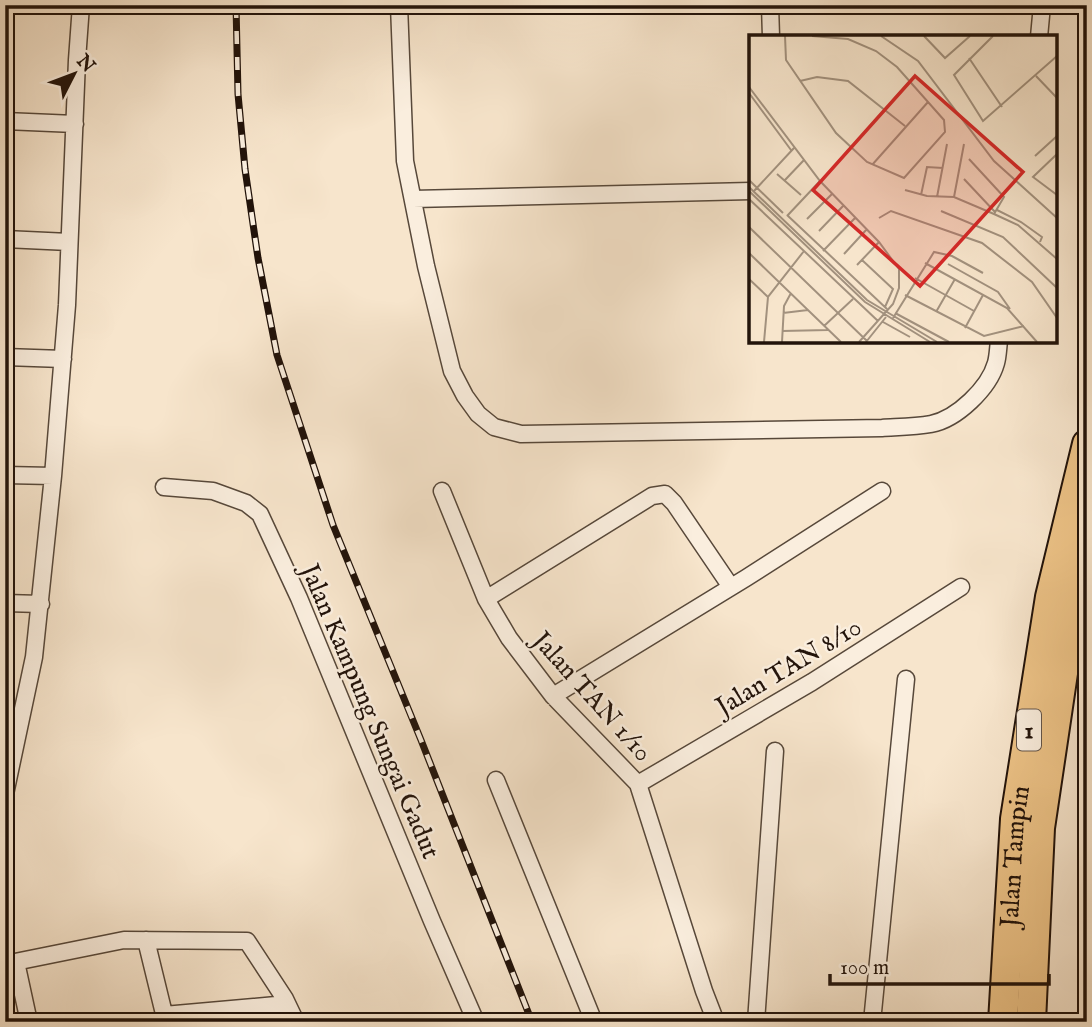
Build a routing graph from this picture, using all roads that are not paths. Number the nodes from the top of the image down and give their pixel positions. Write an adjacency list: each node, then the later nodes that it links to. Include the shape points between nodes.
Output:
1 (81, 5): 8 (street)
2 (399, 5): 10 (street, via 405,161)
3 (770, 5): 5 (street)
4 (1042, 5): 6 (street)
5 (771, 35)
6 (1039, 35)
7 (5, 121): 8 (street)
8 (75, 124): 12 (street)
9 (749, 191): 10 (street)
10 (413, 199): 13 (street, via 452,371 478,414 494,427 521,434 934,424 956,414 986,384 996,364)
11 (5, 239): 12 (street)
12 (69, 242): 15 (street)
13 (999, 343)
14 (5, 357): 15 (street)
15 (63, 359): 18 (street)
16 (1087, 444): 45 (highway, Jalan Tampin / 1, via 1050,597 1015,819)
17 (5, 475): 18 (street)
18 (53, 476): 27 (street)
19 (164, 487): 40 (street, Jalan Kampung Sungai Gadut, via 213,491 246,503 260,514)
20 (442, 491): 25 (street, Jalan TAN 1/10)
21 (882, 491): 23 (street)
22 (1087, 546): 46 (highway, Jalan Tampin / 1, via 1074,599 1040,828)
23 (731, 587): 25 (street, via 665,494 652,496); 29 (street)
24 (961, 587): 32 (street, Jalan TAN 8/10, via 812,682)
25 (486, 599): 29 (street, Jalan TAN 1/10)
26 (5, 603): 27 (street)
27 (41, 604): 33 (street)
28 (906, 679): 44 (street)
29 (552, 696): 32 (street, Jalan TAN 1/10)
30 (775, 751): 43 (street)
31 (496, 780): 41 (street)
32 (638, 784): 42 (street, Jalan TAN 1/10)
33 (5, 794)
34 (146, 940): 35 (street, via 124,940); 36 (street, via 247,941); 37 (street)
35 (10, 963): 38 (street)
36 (287, 1004): 37 (street); 39 (street)
37 (165, 1018)
38 (29, 1022)
39 (296, 1022)
40 (476, 1022)
41 (594, 1022)
42 (716, 1022)
43 (756, 1022)
44 (872, 1022)
45 (1003, 1022)
46 (1031, 1022)

